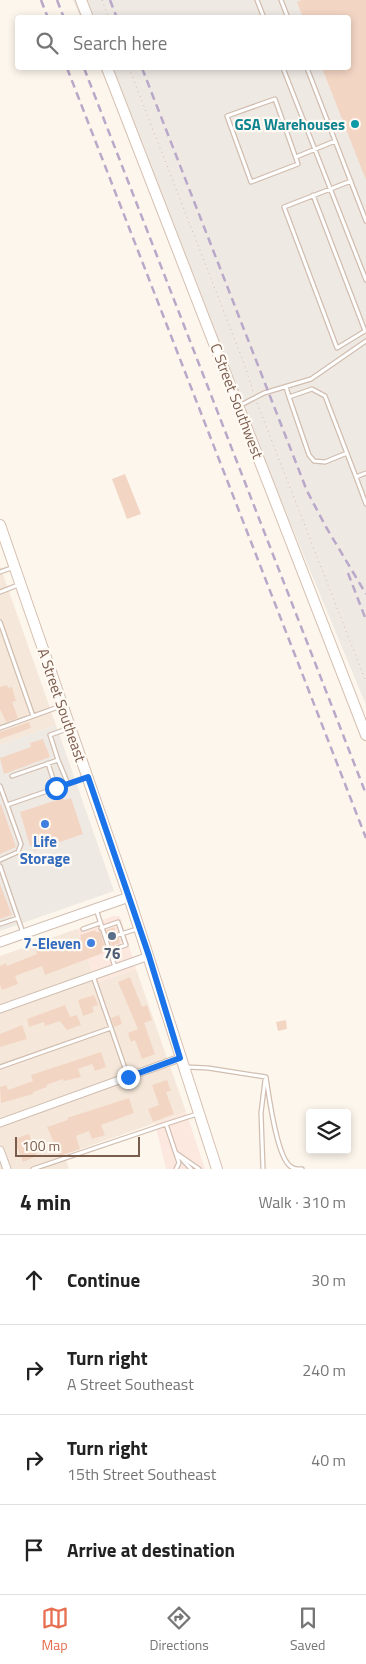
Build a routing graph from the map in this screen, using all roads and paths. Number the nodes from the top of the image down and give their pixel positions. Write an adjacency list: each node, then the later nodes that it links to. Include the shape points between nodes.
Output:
1 (81, 0): 5 (main road)
2 (102, 0): 6 (path)
3 (257, 0): 7 (lane)
4 (281, 0): 8 (lane)
5 (87, 15)
6 (108, 15)
7 (263, 15)
8 (287, 15)
9 (108, 70): 25 (main road, C Street Southwest)
10 (130, 70): 22 (path)
11 (284, 70): 14 (lane)
12 (308, 70): 13 (lane)
13 (335, 141): 14 (lane); 16 (lane)
14 (315, 150): 15 (lane); 17 (lane)
15 (296, 157): 15 (lane, via 298,164 251,182 226,116 275,99)
16 (350, 181): 17 (lane); 19 (lane)
17 (330, 188): 18 (lane); 20 (lane)
18 (313, 195): 18 (lane, via 284,207 337,348 365,331)
19 (366, 220)
20 (366, 280)
21 (366, 341): 23 (lane, via 311,379)
22 (250, 384)
23 (286, 387): 24 (lane); 25 (lane, via 264,392)
24 (289, 397): 27 (lane, via 312,389 321,392); 27 (lane, via 314,461 321,463)
25 (238, 406): 42 (main road, C Street Southwest)
26 (261, 413): 37 (path)
27 (347, 453): 29 (lane)
28 (366, 473): 29 (lane)
29 (356, 477): 30 (lane)
30 (366, 504)
31 (0, 526): 32 (main road, A Street Southeast)
32 (14, 567): 33 (lane); 34 (main road, A Street Southeast)
33 (0, 572)
34 (20, 584): 35 (lane); 38 (main road, A Street Southeast)
35 (0, 592)
36 (0, 622): 39 (lane)
37 (366, 682)
38 (63, 706): 39 (lane); 41 (main road, A Street Southeast)
39 (33, 716): 40 (lane)
40 (0, 728)
41 (70, 728): 43 (lane, via 50,735); 46 (main road, A Street Southeast)
42 (366, 735)
43 (58, 760): 44 (lane); 47 (lane)
44 (48, 763): 45 (lane); 49 (lane)
45 (12, 776)
46 (88, 777): 47 (lane); 53 (main road, A Street Southeast)
47 (68, 784): 49 (lane)
48 (0, 786): 50 (lane)
49 (56, 788): 50 (lane)
50 (7, 805): 51 (lane, via 21,844 18,852)
51 (0, 860)
52 (0, 866): 55 (lane)
53 (129, 897): 54 (street); 58 (main road, A Street Southeast)
54 (96, 908): 57 (lane); 60 (street)
55 (18, 918): 56 (lane); 60 (lane)
56 (0, 924)
57 (101, 925): 59 (lane); 61 (lane, via 118,922); 63 (lane)
58 (140, 928): 61 (lane); 64 (main road, A Street Southeast)
59 (83, 929)
60 (23, 934): 62 (street)
61 (120, 935): 63 (lane, via 126,945)
62 (0, 942)
63 (109, 951): 65 (lane)
64 (149, 956): 65 (street); 69 (main road, A Street Southeast)
65 (115, 968): 66 (street)
66 (92, 976): 67 (street); 68 (lane)
67 (0, 1009)
68 (111, 1028): 70 (lane); 71 (lane)
69 (181, 1063): 71 (street); 72 (lane); 73 (main road, A Street Southeast)
70 (0, 1067)
71 (128, 1077): 74 (street)
72 (266, 1077): 84 (lane, via 261,1113); 85 (lane, via 280,1147 287,1163 292,1168)
73 (198, 1113): 75 (lane); 83 (main road, A Street Southeast)
74 (0, 1123)
75 (166, 1124): 77 (lane); 79 (lane)
76 (0, 1150): 78 (street)
77 (175, 1152): 80 (lane); 81 (lane); 82 (lane)
78 (7, 1169)
79 (33, 1169)
80 (176, 1169)
81 (191, 1169)
82 (199, 1169)
83 (217, 1169)
84 (264, 1169)
85 (302, 1169)

